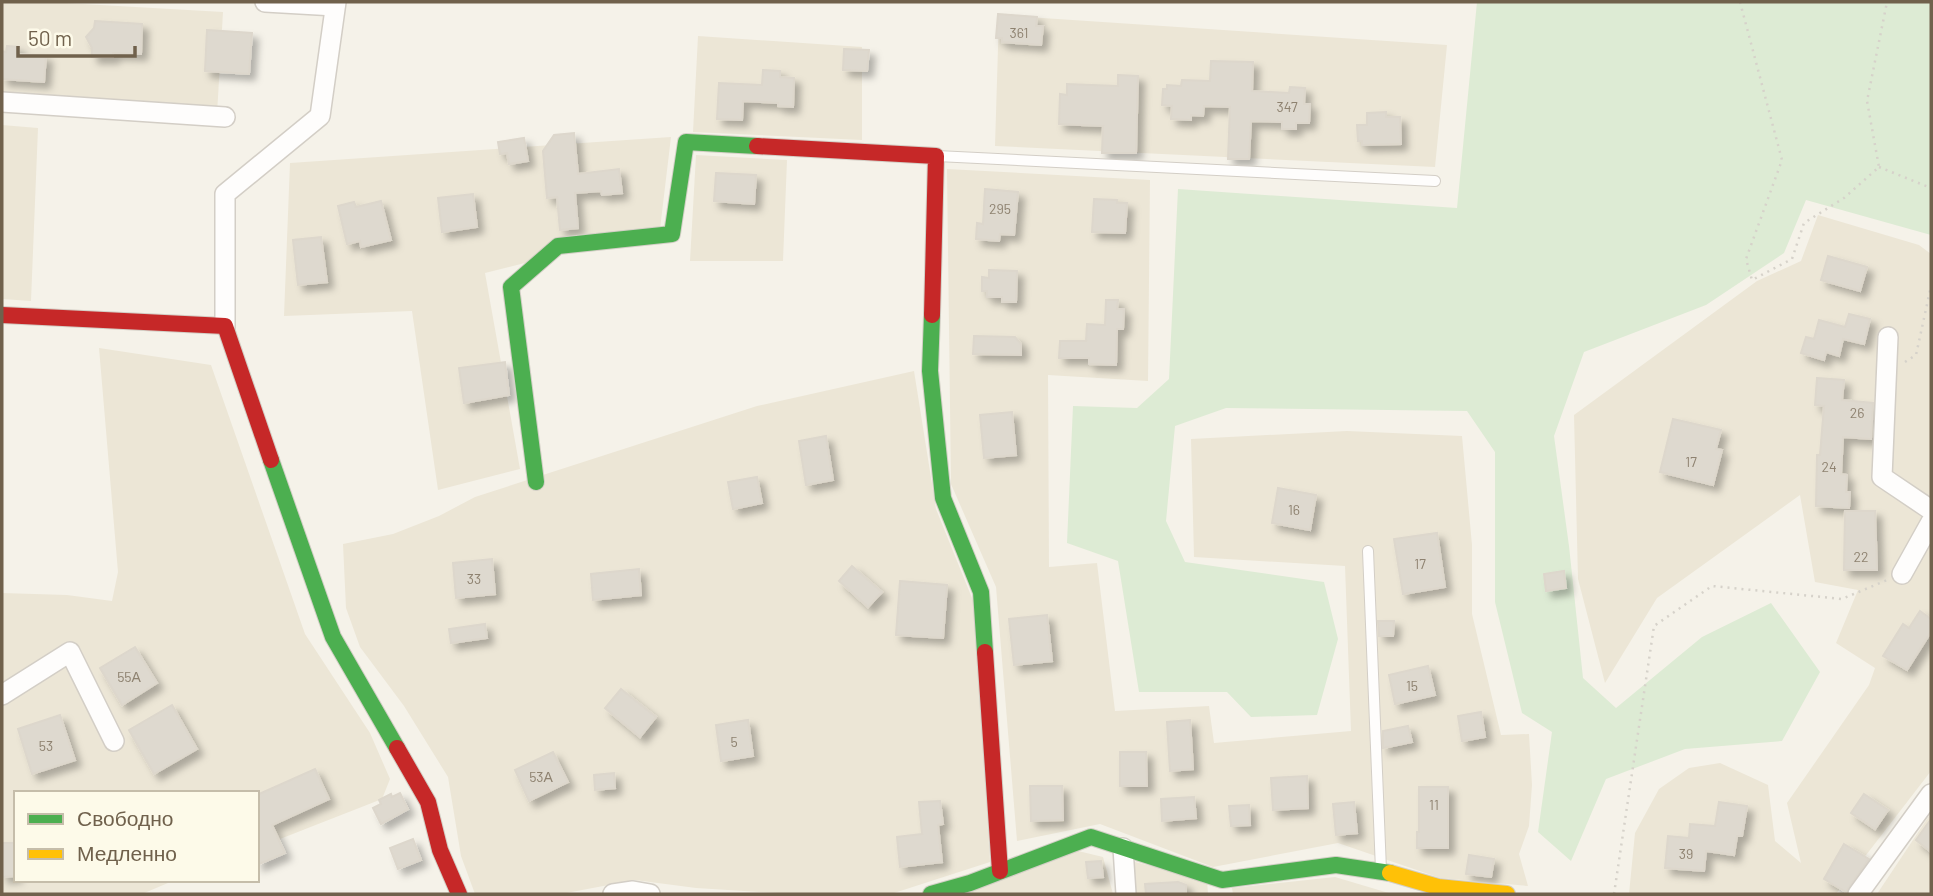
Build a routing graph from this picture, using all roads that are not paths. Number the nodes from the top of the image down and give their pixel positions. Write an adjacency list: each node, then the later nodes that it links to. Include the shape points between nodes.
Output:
1 (265, 2): 2 (street)
2 (335, 4): 8 (street, via 320,116 225,194)
3 (2, 102): 4 (street)
4 (225, 117)
5 (936, 156): 6 (lane); 10 (street, via 687,142 672,234 558,246 511,287); 20 (street, via 930,371 943,498 981,592)
6 (1435, 181)
7 (2, 315): 8 (street)
8 (225, 326): 23 (street, via 333,637 428,802 440,850)
9 (1888, 337): 11 (street, via 1882,477)
10 (537, 482)
11 (1931, 510)
12 (1931, 522): 14 (street)
13 (1368, 551): 19 (lane)
14 (1902, 574)
15 (2, 695): 16 (street, via 69,652)
16 (114, 741)
17 (1931, 794): 29 (street)
18 (1123, 848): 20 (street, via 1091,837); 21 (street); 27 (street)
19 (1381, 870): 21 (street, via 1336,865); 22 (street)
20 (1000, 872): 26 (street)
21 (1223, 887)
22 (1438, 891): 28 (street)
23 (459, 894)
24 (612, 894): 25 (street)
25 (650, 894)
26 (931, 894)
27 (1126, 894)
28 (1507, 894)
29 (1858, 894)

